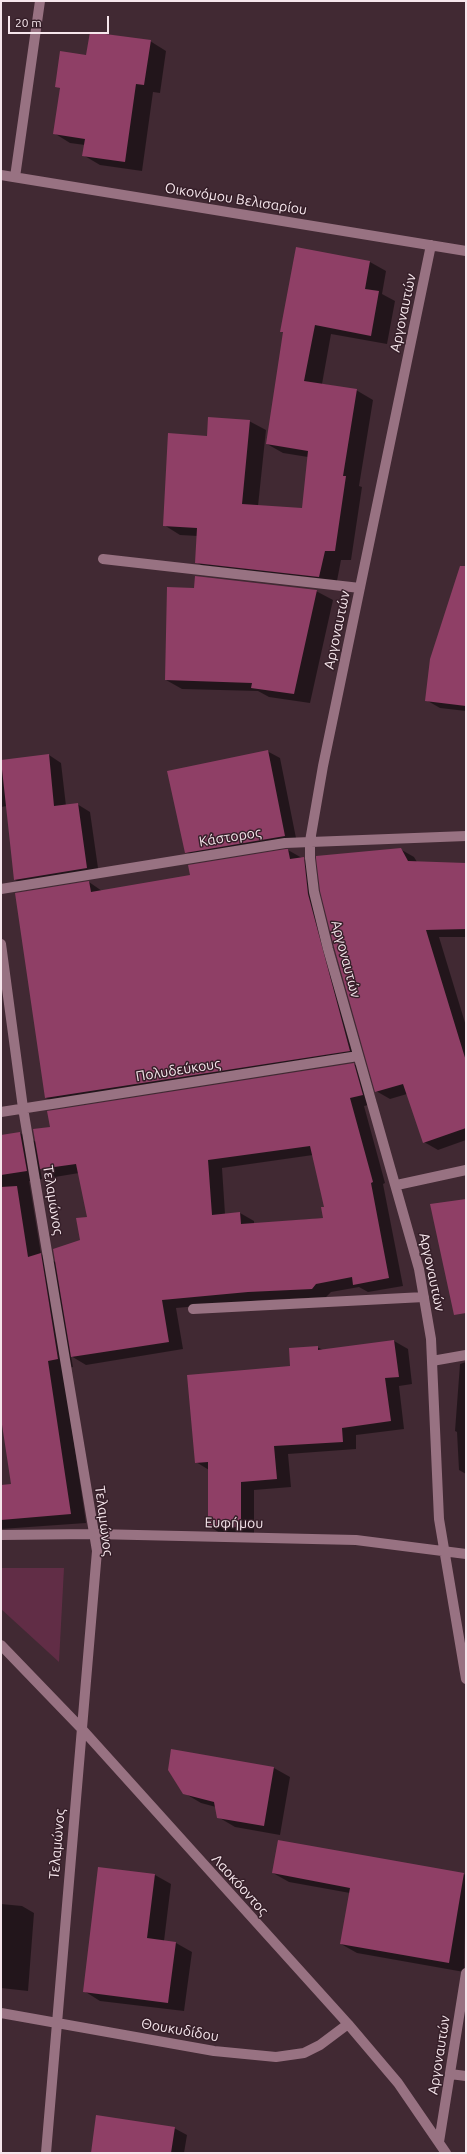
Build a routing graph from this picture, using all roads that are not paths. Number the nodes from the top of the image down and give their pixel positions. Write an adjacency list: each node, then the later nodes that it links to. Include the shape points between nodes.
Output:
1 (40, 1): 3 (street)
2 (1, 175): 3 (street, Οικονόμου Βελισαρίου)
3 (15, 177): 4 (street, Οικονόμου Βελισαρίου)
4 (431, 245): 5 (street, Οικονόμου Βελισαρίου); 7 (street, Αργοναυτών)
5 (466, 251)
6 (103, 559): 7 (street)
7 (360, 588): 9 (street, Αργοναυτών)
8 (466, 836): 9 (street, Κάστορος)
9 (310, 842): 10 (street, Κάστορος, via 252,847); 12 (street, Αργοναυτών, via 316,899)
10 (1, 889)
11 (1, 944): 13 (street, Τελαμώνος)
12 (358, 1056): 13 (street, Πολυδεύκους); 16 (street, Αργοναυτών)
13 (23, 1108): 14 (street, Πολυδεύκους); 21 (street, Τελαμώνος)
14 (1, 1112)
15 (466, 1170): 16 (street)
16 (397, 1185): 17 (street, Αργοναυτών)
17 (424, 1297): 18 (street); 20 (street, Αργοναυτών)
18 (193, 1309)
19 (466, 1355): 20 (street)
20 (432, 1361): 23 (street, Αργοναυτών, via 436,1477)
21 (94, 1534): 22 (street, Ευφήμου); 23 (street, Ευφήμου, via 356,1540); 27 (street, Τελαμώνος, via 97,1551)
22 (1, 1535)
23 (443, 1552): 24 (street, Ευφήμου); 26 (street, Αργοναυτών)
24 (466, 1554)
25 (1, 1646): 27 (street, Λαοκόοντος)
26 (466, 1679)
27 (81, 1728): 30 (street, Τελαμώνος); 31 (street, Λαοκόοντος)
28 (466, 1973): 32 (street, Αργοναυτών)
29 (1, 2013): 30 (street, Θουκυδίδου)
30 (56, 2023): 31 (street, Θουκυδίδου, via 214,2051 276,2057 304,2053 320,2045); 35 (street, Τελαμώνος)
31 (348, 2024): 34 (street, Λαοκόοντος, via 398,2083)
32 (450, 2074): 33 (street); 34 (street, Αργοναυτών)
33 (466, 2076)
34 (439, 2142): 36 (street, Λαοκόοντος)
35 (46, 2153)
36 (446, 2153)

